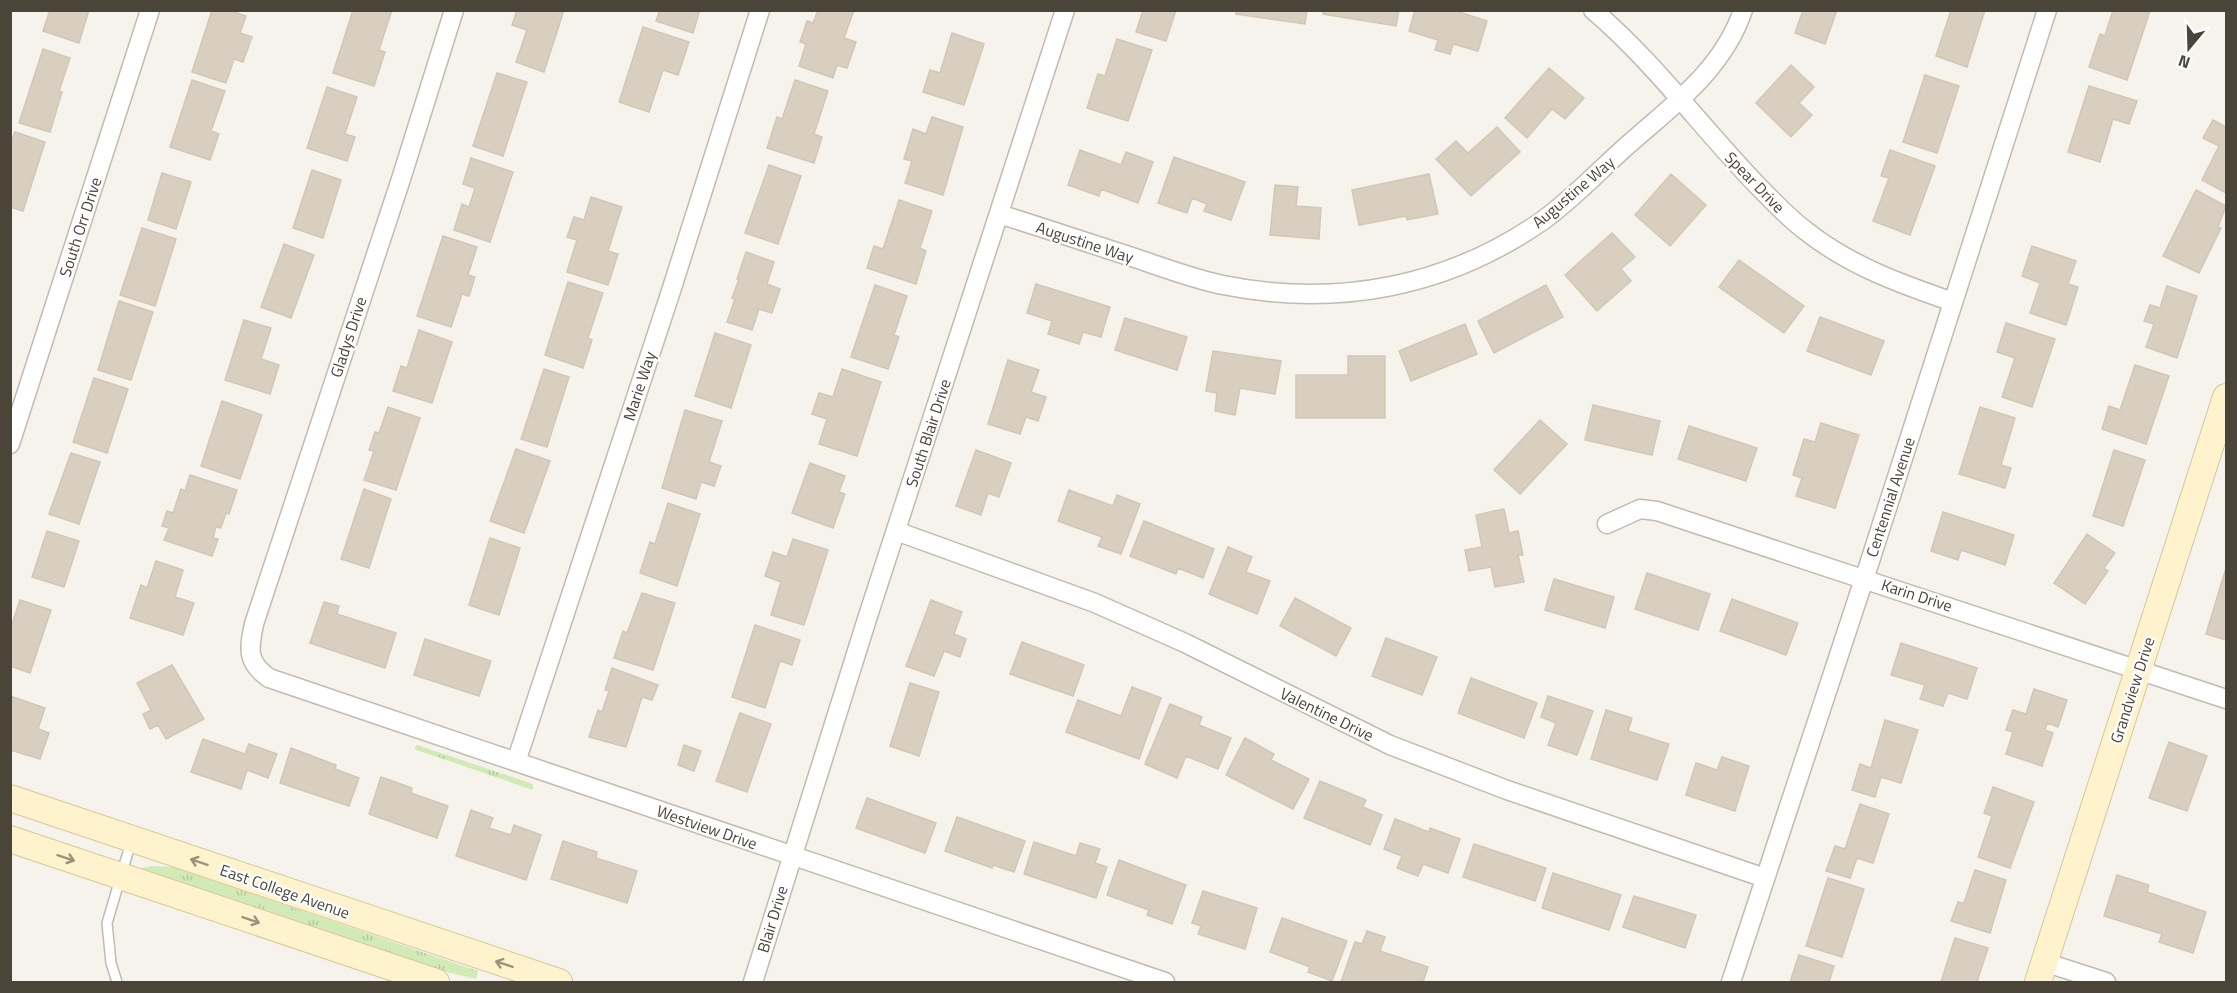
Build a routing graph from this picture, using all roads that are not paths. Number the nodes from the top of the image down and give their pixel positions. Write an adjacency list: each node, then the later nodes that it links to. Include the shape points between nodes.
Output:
1 (150, 10): 12 (street, South Orr Drive)
2 (454, 10): 16 (street, Gladys Drive, via 254,624 250,643)
3 (760, 10): 19 (street, Marie Way)
4 (1065, 10): 9 (street, South Blair Drive)
5 (1593, 10): 8 (street, Spear Drive, via 1621,34)
6 (1743, 10): 8 (street, Augustine Way, via 1724,51 1697,85)
7 (2048, 10): 10 (street, Centennial Avenue)
8 (1680, 99): 9 (street, Augustine Way, via 1542,220 1452,270 1395,286 1333,295 1272,293 1222,285); 10 (street, Spear Drive, via 1731,158 1805,231 1861,267)
9 (999, 214): 14 (street, South Blair Drive)
10 (1953, 302): 15 (street, Centennial Avenue)
11 (2226, 398): 17 (main road, Grandview Drive)
12 (10, 444)
13 (1607, 524): 15 (street, Karin Drive, via 1640,509 1657,511)
14 (896, 531): 23 (street, South Blair Drive); 25 (street, Valentine Drive, via 1095,603 1390,745)
15 (1864, 578): 17 (street, Karin Drive); 25 (street, Centennial Avenue)
16 (254, 663): 19 (street, Westview Drive, via 269,678)
17 (2139, 669): 18 (street, Karin Drive); 26 (main road, Grandview Drive)
18 (2226, 699)
19 (516, 762): 23 (street, Westview Drive)
20 (10, 798): 22 (main road, East College Avenue)
21 (10, 839): 24 (main road, one-way to 24)
22 (132, 839): 24 (lane); 29 (main road, East College Avenue, one-way to 22)
23 (791, 856): 30 (street, Blair Drive); 31 (street, Westview Drive)
24 (120, 876): 27 (lane, via 107,923); 28 (main road, one-way to 28)
25 (1765, 878): 32 (street, Centennial Avenue)
26 (2041, 972): 33 (street)
27 (117, 982)
28 (436, 982)
29 (559, 982)
30 (753, 982)
31 (1165, 982)
32 (1731, 982)
33 (2106, 982)

